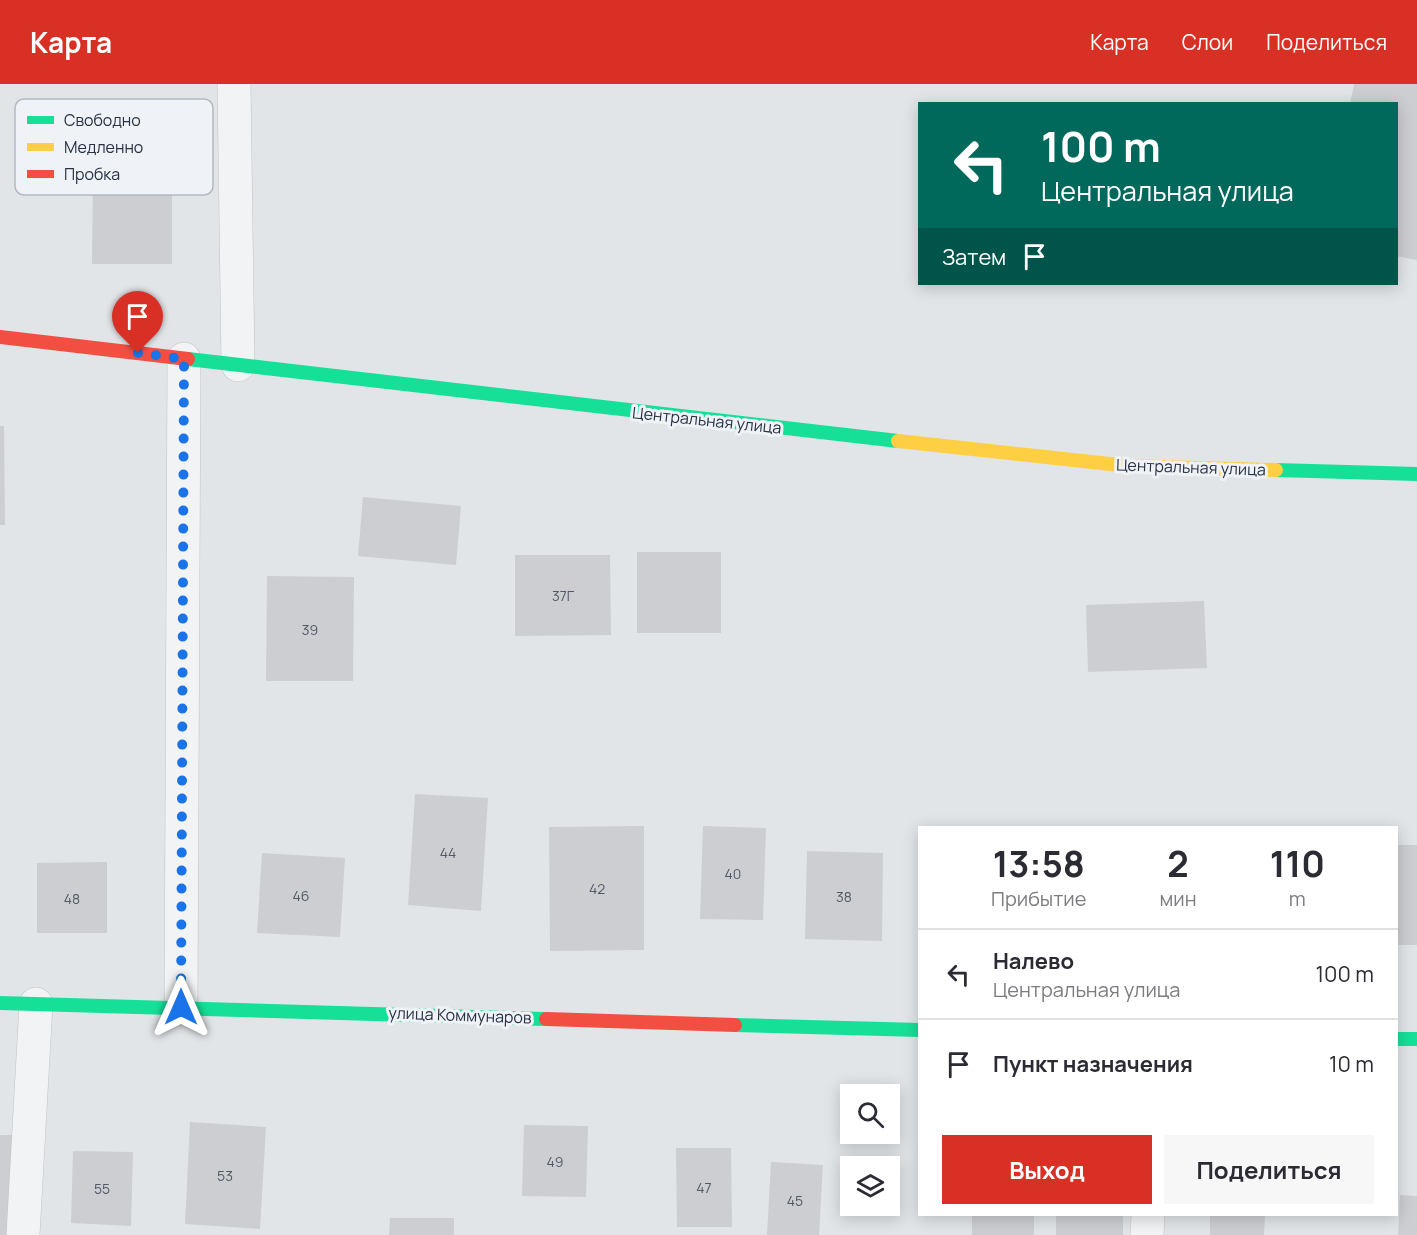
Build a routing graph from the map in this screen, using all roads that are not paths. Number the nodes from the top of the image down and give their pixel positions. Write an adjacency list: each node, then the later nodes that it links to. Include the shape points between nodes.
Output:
1 (234, 84): 4 (street)
2 (0, 337): 3 (street, Центральная улица)
3 (184, 359): 4 (street, Центральная улица); 8 (street)
4 (238, 365): 5 (street, Центральная улица, via 1128,466)
5 (1417, 474)
6 (0, 1003): 7 (street, улица Коммунаров)
7 (36, 1004): 8 (street, улица Коммунаров); 13 (street)
8 (181, 1007): 9 (street, улица Коммунаров)
9 (918, 1030)
10 (1398, 1039): 11 (street)
11 (1417, 1039)
12 (1148, 1216): 14 (street)
13 (23, 1235)
14 (1147, 1235)

